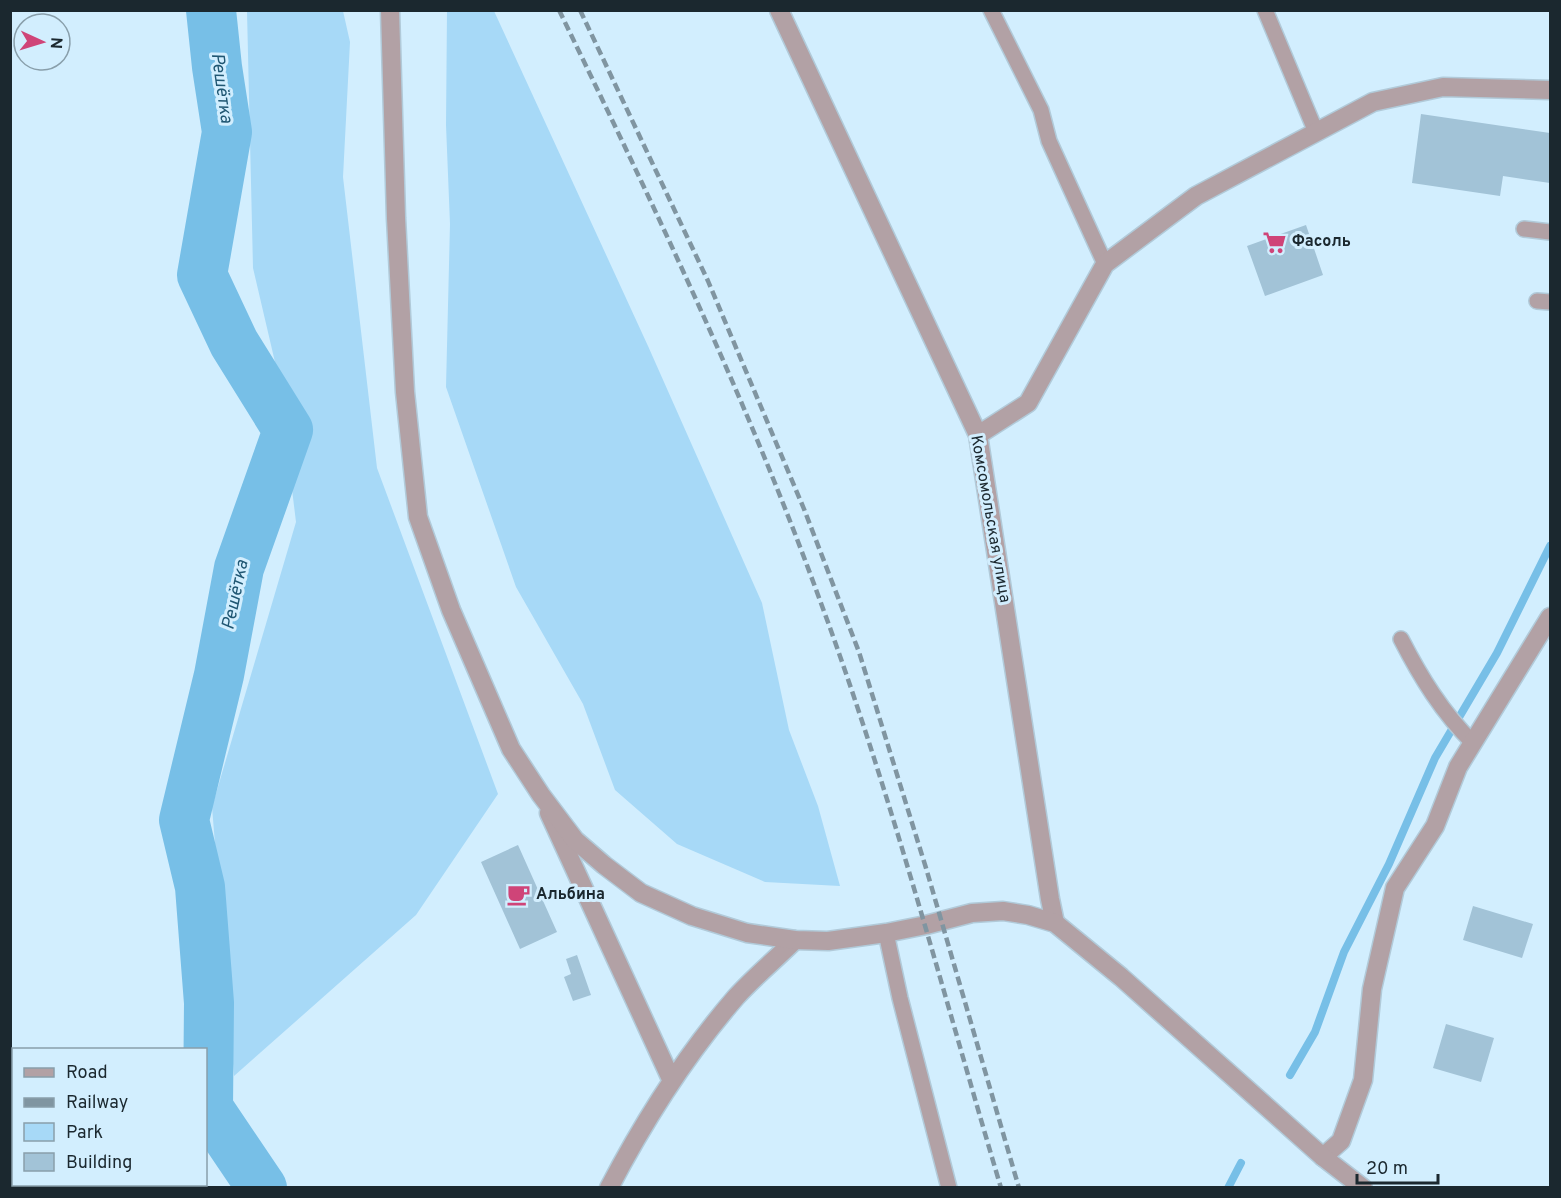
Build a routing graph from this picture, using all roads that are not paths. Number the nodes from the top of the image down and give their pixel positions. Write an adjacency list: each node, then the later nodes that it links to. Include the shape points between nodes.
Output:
1 (390, 10): 14 (street, via 405,392 418,517 451,610 511,749)
2 (778, 10): 10 (street, Комсомольская улица)
3 (992, 10): 9 (lane, via 1041,110 1049,141)
4 (1265, 10): 6 (lane)
5 (1551, 90): 6 (street, via 1443,87 1373,102)
6 (1316, 132): 9 (street, via 1196,196)
7 (1524, 229): 8 (lane)
8 (1551, 232)
9 (1105, 264): 10 (street, via 1028,403)
10 (978, 435): 15 (street, Комсомольская улица)
11 (1551, 617): 13 (street)
12 (1401, 639): 13 (lane, via 1421,678 1448,717)
13 (1473, 743): 19 (street, via 1458,767 1435,826 1395,888 1372,989 1363,1080 1341,1141)
14 (541, 795): 17 (street, via 575,840 641,894 692,916 747,933); 18 (street)
15 (1055, 923): 16 (street, via 1003,911 972,913); 19 (street)
16 (886, 933): 17 (street, via 828,941); 21 (lane)
17 (795, 940): 18 (street, via 737,996)
18 (672, 1079): 20 (street)
19 (1323, 1157): 22 (street)
20 (609, 1188)
21 (949, 1188)
22 (1363, 1188)

